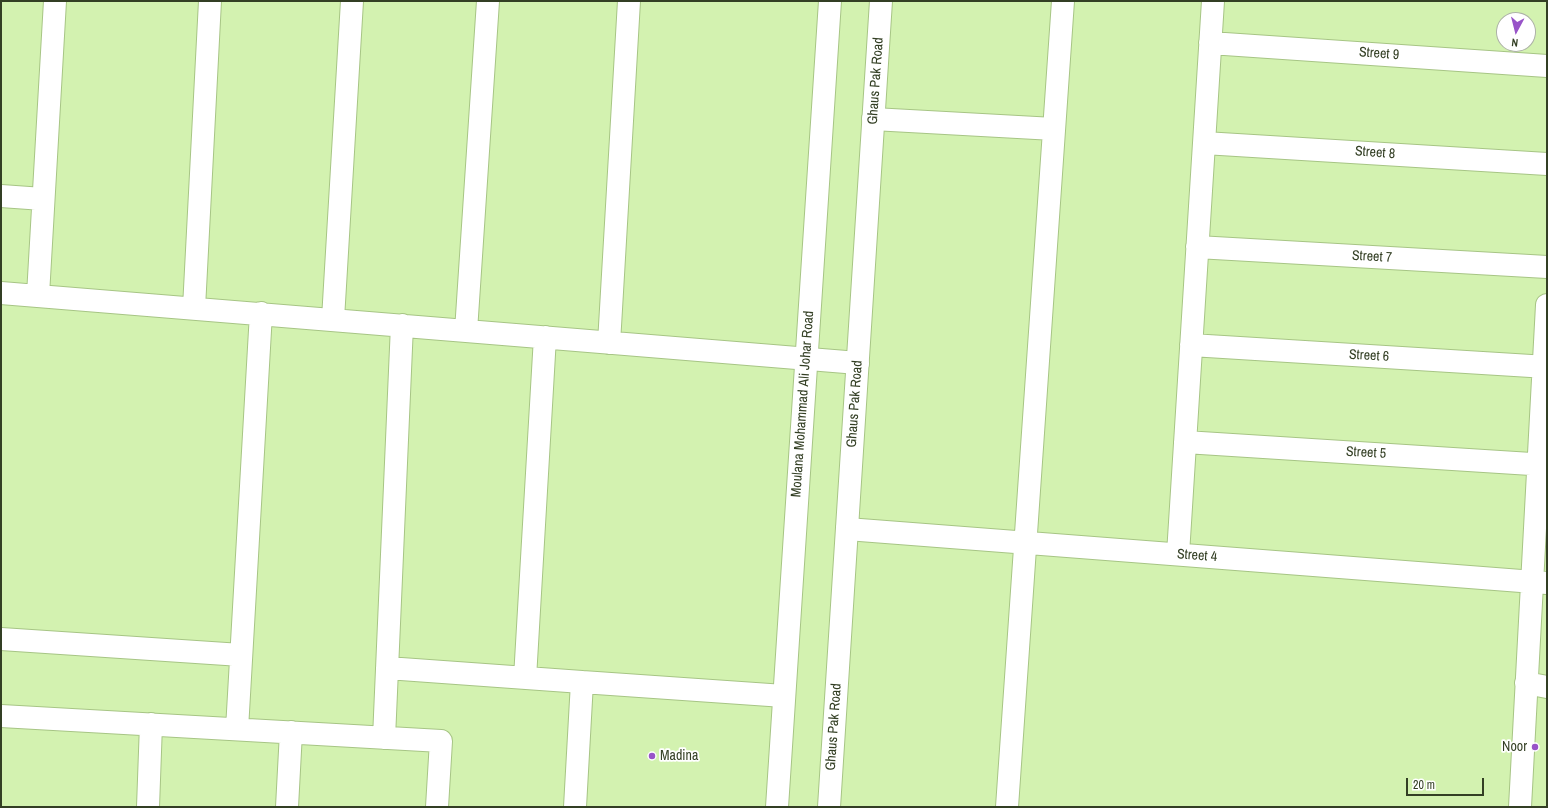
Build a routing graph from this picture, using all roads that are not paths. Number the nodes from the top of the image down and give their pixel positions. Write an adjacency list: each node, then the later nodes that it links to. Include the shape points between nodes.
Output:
1 (55, 1): 17 (street)
2 (210, 1): 23 (street)
3 (352, 1): 25 (street)
4 (488, 1): 27 (street)
5 (629, 1): 29 (street)
6 (830, 1): 31 (street, Moulana Mohammad Ali Johar Road)
7 (881, 1): 12 (street, Ghaus Pak Road)
8 (1063, 1): 13 (street)
9 (1213, 1): 10 (street)
10 (1210, 43): 11 (street, Street 9); 14 (street)
11 (1547, 66)
12 (874, 119): 13 (street); 32 (street, Ghaus Pak Road)
13 (1054, 128): 37 (street)
14 (1204, 143): 15 (street, Street 8); 18 (street)
15 (1547, 164)
16 (1, 196): 17 (street)
17 (44, 199): 21 (street)
18 (1197, 247): 19 (street, Street 7); 30 (street)
19 (1547, 267)
20 (1, 293): 21 (street)
21 (38, 295): 23 (street)
22 (1547, 305): 33 (street)
23 (194, 308): 24 (street)
24 (261, 313): 25 (street); 41 (street)
25 (333, 320): 26 (street)
26 (402, 325): 27 (street); 42 (street)
27 (466, 331): 28 (street)
28 (545, 337): 29 (street); 43 (street)
29 (609, 343): 31 (street)
30 (1191, 345): 33 (street, Street 6); 34 (street)
31 (807, 360): 32 (street); 47 (street, Moulana Mohammad Ali Johar Road)
32 (858, 363): 36 (street, Ghaus Pak Road)
33 (1545, 367): 35 (street)
34 (1185, 442): 35 (street, Street 5); 38 (street)
35 (1542, 464): 39 (street)
36 (847, 529): 37 (street, Street 4); 58 (street, Ghaus Pak Road)
37 (1025, 542): 38 (street, Street 4); 59 (street)
38 (1178, 554): 39 (street, Street 4)
39 (1539, 582): 45 (street)
40 (1, 639): 41 (street)
41 (241, 655): 50 (street)
42 (387, 668): 43 (street); 52 (street)
43 (525, 678): 44 (street)
44 (582, 682): 47 (street); 56 (street)
45 (1526, 683): 46 (street); 60 (street)
46 (1547, 687)
47 (784, 696): 57 (street, Moulana Mohammad Ali Johar Road)
48 (1, 716): 49 (street)
49 (151, 724): 50 (street); 53 (street)
50 (237, 729): 51 (street)
51 (291, 732): 52 (street); 54 (street)
52 (384, 738): 55 (street, via 441,741)
53 (148, 807)
54 (287, 807)
55 (437, 807)
56 (575, 807)
57 (777, 807)
58 (828, 807)
59 (1007, 807)
60 (1520, 807)

